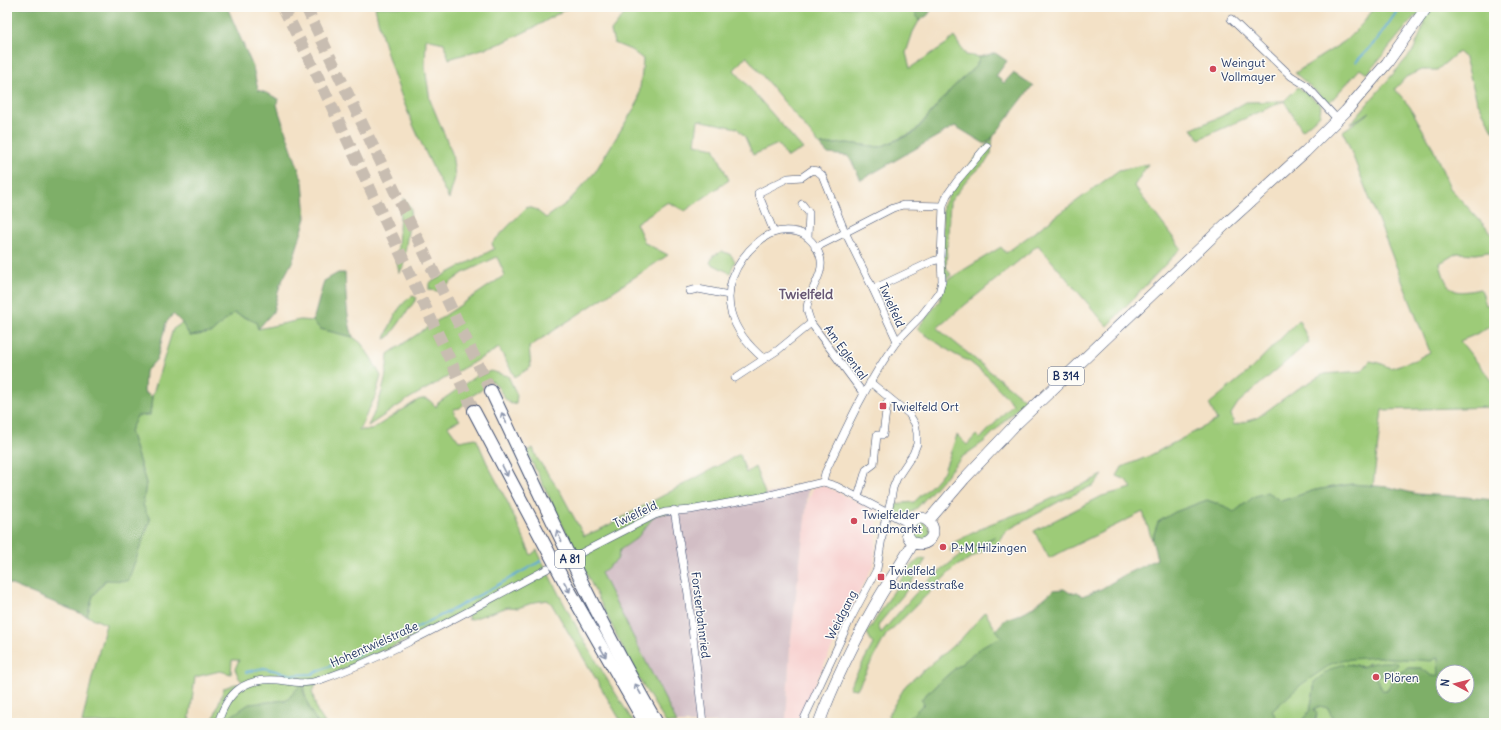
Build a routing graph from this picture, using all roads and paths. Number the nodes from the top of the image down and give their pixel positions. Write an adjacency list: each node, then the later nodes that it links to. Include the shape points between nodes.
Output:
1 (1427, 7): 3 (main road, B 314, via 1387,63)
2 (1231, 19): 3 (street, via 1291,76 1307,86)
3 (1337, 119): 28 (main road, B 314, via 1042,399 974,467)
4 (987, 146): 6 (street, via 947,195)
5 (802, 204): 9 (street, via 809,213)
6 (943, 206): 8 (street, via 903,205); 11 (street)
7 (774, 232): 8 (street, Twielfeld, via 758,193 788,178 802,177 812,170 822,175); 9 (street, via 796,232); 14 (street, via 748,251 737,266 731,280)
8 (845, 232): 10 (street); 12 (street, Twielfeld)
9 (808, 237): 10 (street, Am Eglental)
10 (815, 248): 15 (street, Am Eglental, via 820,255 822,266 807,308)
11 (941, 259): 12 (street, via 933,260); 16 (street, via 942,281 939,293)
12 (873, 289): 16 (street, Twielfeld)
13 (689, 290): 14 (street, via 698,289)
14 (729, 295): 17 (street, via 730,310 739,331 750,347)
15 (811, 323): 17 (street, Am Eglental); 21 (street, Am Eglental)
16 (896, 341): 19 (street, Twielfeld)
17 (764, 359): 18 (street, Am Eglental)
18 (735, 378)
19 (870, 382): 21 (street, Twielfeld); 27 (street, Am Eglental, via 909,414 917,433 917,444 913,454 892,488)
20 (491, 391): 35 (highway, A 81, one-way to 20, via 570,558)
21 (863, 393): 24 (street, Twielfeld)
22 (887, 403): 25 (street, via 883,435 877,435 874,464 866,470)
23 (474, 412): 34 (highway, A 81, one-way to 34, via 564,581)
24 (823, 482): 25 (street); 26 (street, Twielfeld, via 766,496 690,510)
25 (858, 497): 27 (street)
26 (674, 510): 31 (street, Twielfeld, via 655,515); 36 (street, Forsterbahnried, via 688,594)
27 (887, 513): 29 (street); 37 (street, Weidgang, via 877,569)
28 (928, 521): 29 (main road, via 918,518); 30 (main road, via 933,532 930,540 920,544)
29 (909, 524): 30 (main road, via 907,534)
30 (914, 543): 38 (main road, via 857,637)
31 (577, 555)
32 (547, 569): 33 (street, Hohentwielstraße, via 378,656 319,681 302,683 265,680 249,683 230,696 222,709)
33 (218, 723)
34 (645, 723)
35 (657, 723)
36 (703, 723)
37 (802, 723)
38 (819, 723)

